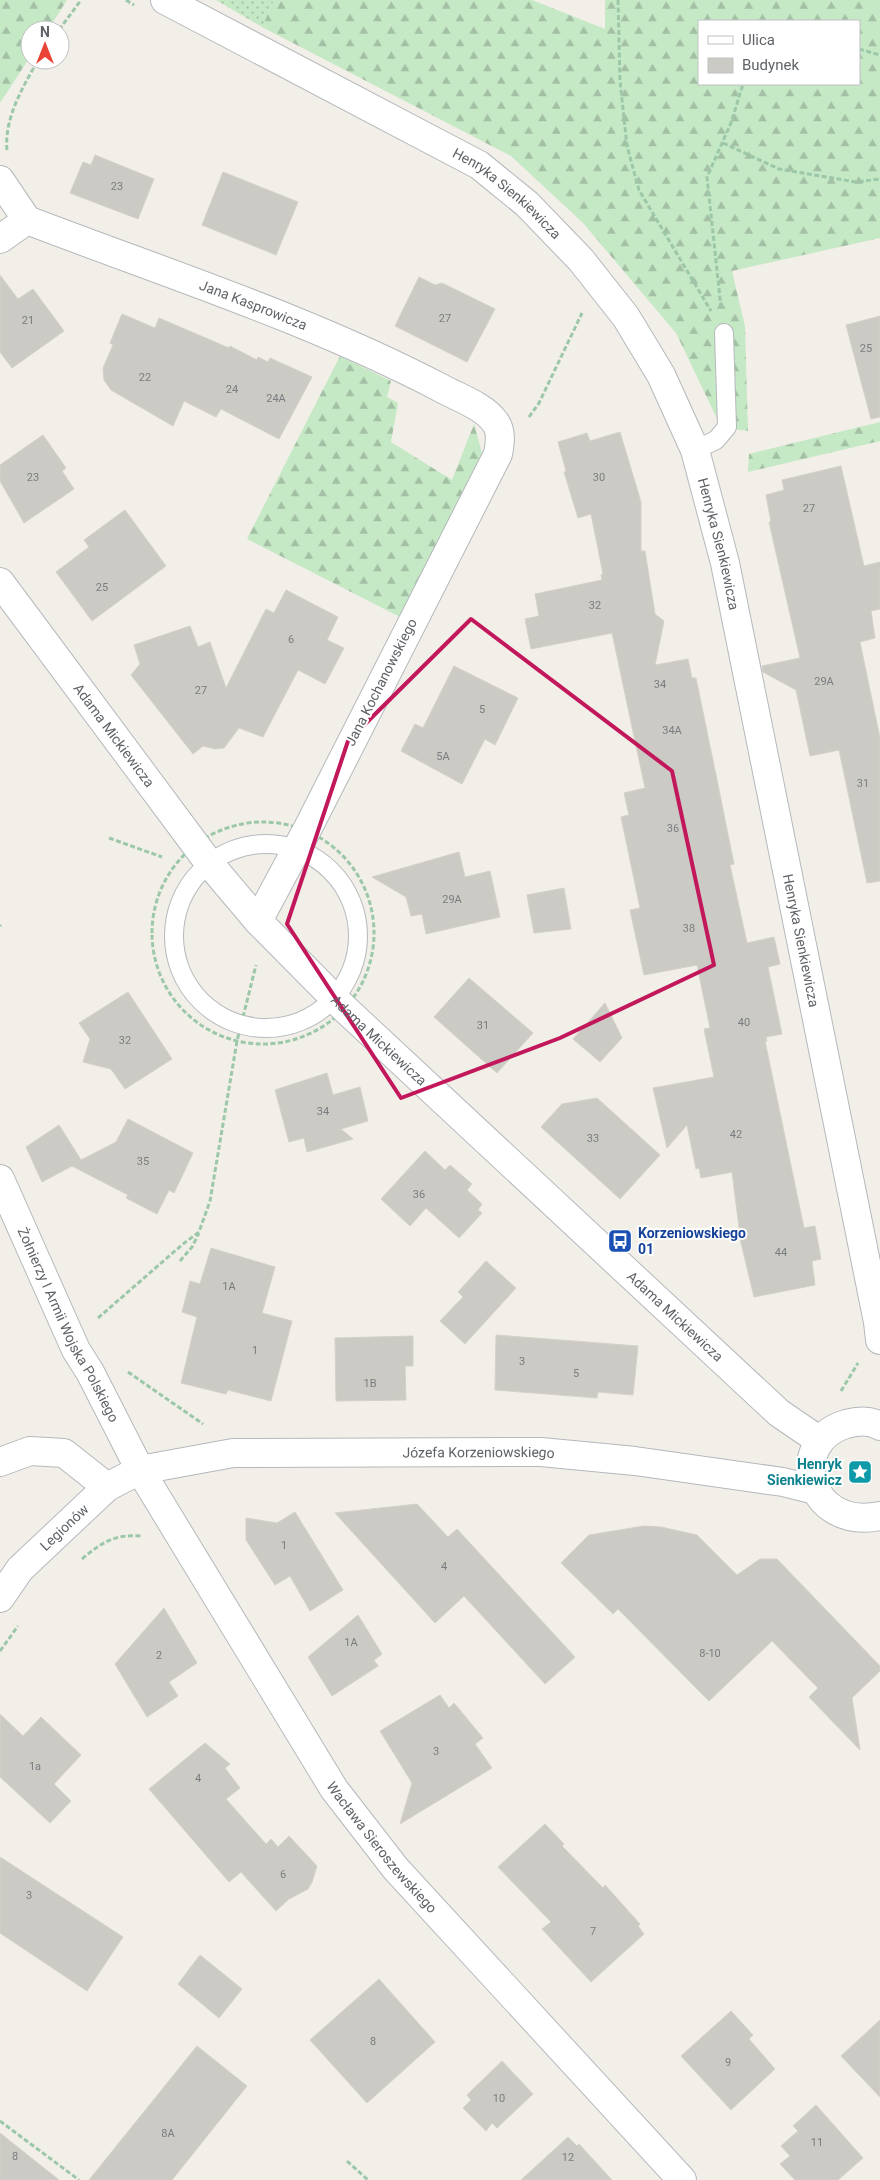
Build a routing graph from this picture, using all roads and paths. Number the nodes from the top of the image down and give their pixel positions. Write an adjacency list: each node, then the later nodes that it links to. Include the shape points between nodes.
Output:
1 (81, 0): 5 (path)
2 (126, 0): 4 (path)
3 (618, 0): 17 (path, via 620,81 627,146 639,190)
4 (154, 6): 16 (street, Henryka Sienkiewicza, via 479,165 527,204)
5 (66, 20)
6 (860, 49): 7 (path)
7 (880, 55)
8 (32, 70): 11 (path, via 11,118)
9 (742, 85): 10 (path)
10 (723, 143): 12 (path, via 779,169 856,182); 17 (path, via 707,177)
11 (7, 152)
12 (880, 179)
13 (0, 180): 14 (street)
14 (26, 220): 15 (street); 19 (street, Jana Kasprowicza, via 312,328 400,367 489,415 496,422)
15 (0, 239)
16 (597, 281): 18 (path); 20 (street, Henryka Sienkiewicza, via 626,317 661,375)
17 (724, 333): 20 (lane, via 727,427 716,440)
18 (539, 403)
19 (501, 441): 24 (street, Jana Kochanowskiego, via 498,454)
20 (695, 450): 38 (street, Henryka Sienkiewicza, via 725,562 876,1312)
21 (0, 582): 29 (street, Adama Mickiewicza)
22 (211, 835): 24 (path, via 234,826 258,822 283,824)
23 (109, 838): 25 (path)
24 (301, 840): 29 (lane, via 251,845 226,852); 30 (street, Jana Kochanowskiego); 32 (lane, via 345,889 356,913 358,941 353,968); 32 (path, via 328,842 360,879 370,902 374,926 373,951 367,974)
25 (163, 857)
26 (182, 858): 28 (path)
27 (172, 860): 28 (path)
28 (177, 862): 33 (path, via 162,886 153,913 152,941 157,969 170,994 188,1016 211,1032)
29 (209, 863): 30 (street, Adama Mickiewicza); 33 (lane, via 184,892 173,931 175,952 191,990)
30 (258, 921): 32 (street, Adama Mickiewicza)
31 (257, 959): 33 (path)
32 (339, 1006): 33 (lane, via 287,1026); 33 (path, via 307,1035 284,1042 261,1044); 41 (street, Adama Mickiewicza, via 779,1413)
33 (239, 1033): 35 (path, via 210,1201)
34 (0, 1179): 43 (street, Żołnierzy I Armii Wojska Polskiego, via 76,1350)
35 (199, 1232): 36 (path); 37 (path)
36 (180, 1261)
37 (96, 1320)
38 (870, 1347): 39 (path)
39 (836, 1397)
40 (879, 1420): 41 (street, via 856,1421 836,1427)
41 (820, 1441): 45 (street, via 811,1465)
42 (0, 1462): 44 (street, via 30,1451 64,1453)
43 (140, 1470): 44 (street, Legionów); 45 (street, Józefa Korzeniowskiego, via 233,1453 541,1452 655,1463); 52 (street, Wacława Sieroszewskiego, via 334,1789 396,1869)
44 (107, 1486): 47 (street, Legionów, via 20,1569)
45 (816, 1490): 46 (street, via 830,1508 850,1518)
46 (880, 1516)
47 (0, 1598)
48 (0, 2121): 50 (path)
49 (347, 2161): 51 (path)
50 (79, 2180)
51 (368, 2180)
52 (682, 2180)

